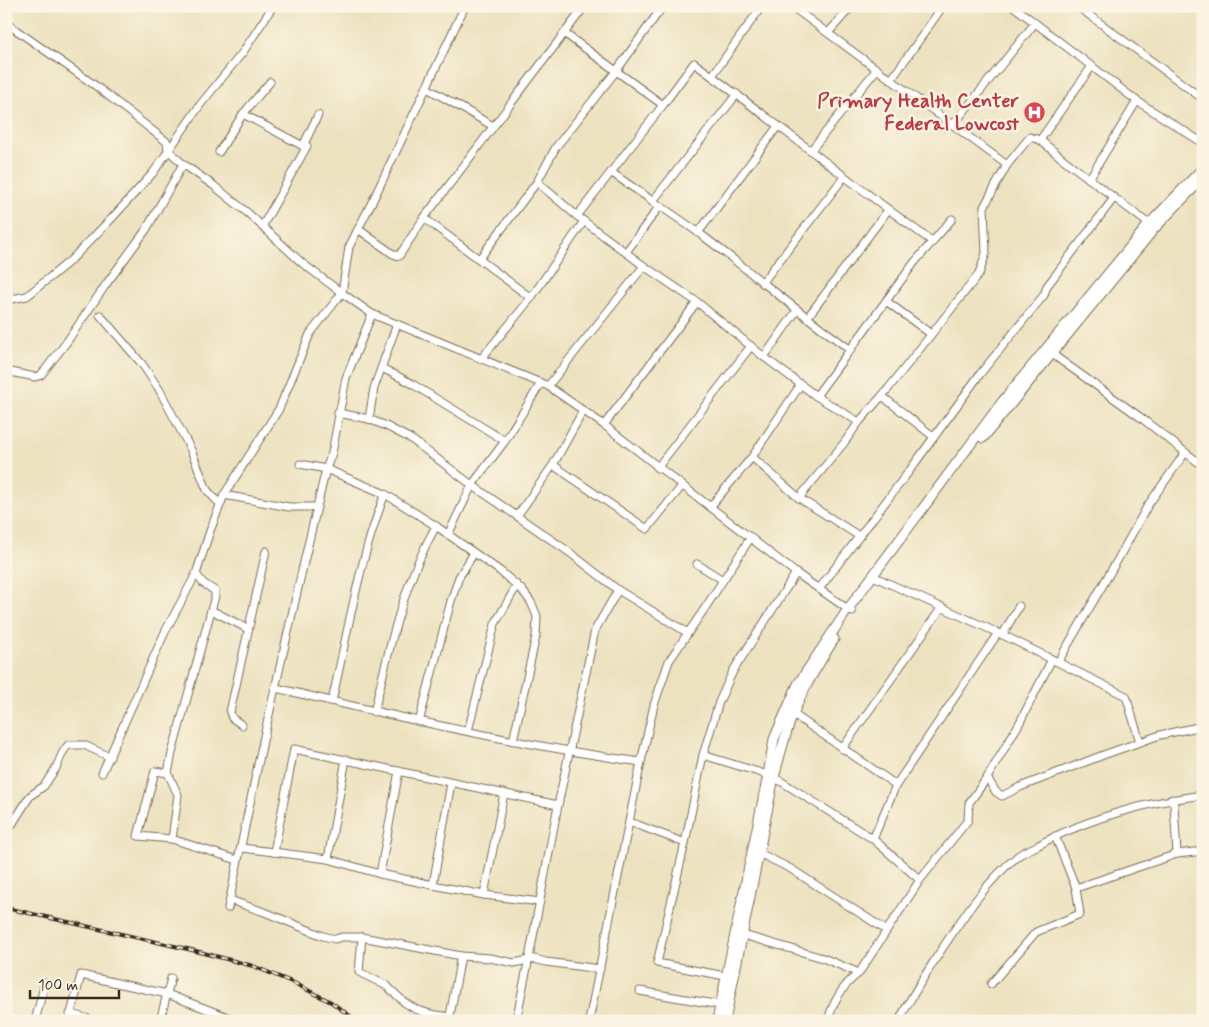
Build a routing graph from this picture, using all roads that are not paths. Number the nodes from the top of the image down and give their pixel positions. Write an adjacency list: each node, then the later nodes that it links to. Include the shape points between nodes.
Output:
1 (273, 6): 34 (street, via 244,52)
2 (465, 6): 21 (street)
3 (585, 6): 13 (street)
4 (663, 6): 17 (street)
5 (762, 6): 18 (street)
6 (791, 6): 14 (street)
7 (852, 6): 14 (street)
8 (943, 6): 19 (street)
9 (1013, 6): 12 (street)
10 (1077, 6): 23 (street)
11 (6, 23): 34 (street, via 96,86 167,142)
12 (1034, 23): 15 (street); 28 (street)
13 (564, 33): 17 (street); 29 (street)
14 (828, 33): 16 (street)
15 (1092, 66): 24 (street); 31 (street)
16 (877, 69): 19 (street); 35 (street)
17 (617, 70): 25 (street); 44 (street, via 556,147)
18 (712, 76): 22 (street); 25 (street, via 694,63)
19 (891, 80): 28 (street)
20 (270, 82): 26 (street)
21 (427, 88): 29 (street); 55 (street)
22 (737, 94): 30 (street); 46 (street)
23 (1203, 100)
24 (1137, 101): 32 (street); 43 (street)
25 (663, 105): 40 (street)
26 (243, 114): 33 (street); 36 (street)
27 (318, 115): 33 (street)
28 (953, 125): 38 (street)
29 (493, 126): 50 (street)
30 (778, 126): 35 (street); 56 (street)
31 (1040, 140): 38 (street, via 1030,137); 43 (street)
32 (1203, 143)
33 (303, 146): 54 (street, via 307,146)
34 (168, 150): 37 (street); 64 (street, via 153,173 71,260 26,296)
35 (811, 150): 41 (street)
36 (219, 152)
37 (183, 164): 54 (street, via 214,185); 79 (street, via 146,230 41,375)
38 (1007, 165): 72 (street, via 984,207 986,253 979,274)
39 (1203, 168): 53 (street)
40 (611, 172): 46 (street); 49 (street)
41 (844, 177): 48 (street); 61 (street)
42 (1203, 178): 75 (street, via 1154,229)
43 (1089, 179): 45 (street)
44 (537, 182): 49 (street); 59 (street)
45 (1114, 198): 53 (street); 90 (street)
46 (652, 202): 47 (street)
47 (659, 207): 56 (street); 58 (street)
48 (888, 210): 57 (street); 70 (street)
49 (576, 216): 52 (street)
50 (424, 218): 55 (street, via 399,256); 59 (street)
51 (952, 219): 57 (street)
52 (584, 221): 58 (street); 63 (street)
53 (1149, 224): 125 (street, via 1002,402)
54 (262, 227): 62 (street)
55 (358, 229): 62 (street, via 349,247)
56 (698, 233): 61 (street)
57 (932, 242): 65 (street)
58 (626, 252): 60 (street)
59 (480, 258): 63 (street)
60 (644, 266): 66 (street); 82 (street)
61 (762, 282): 67 (street)
62 (342, 293): 68 (street); 102 (street, via 310,334 279,409)
63 (531, 298): 77 (street)
64 (6, 300)
65 (886, 301): 72 (street); 74 (street)
66 (697, 302): 73 (street); 89 (street)
67 (797, 310): 70 (street); 76 (street)
68 (372, 314): 71 (street); 86 (street, via 346,378)
69 (100, 315): 104 (street, via 159,389 191,450 207,490)
70 (807, 318): 74 (street)
71 (397, 324): 77 (street); 78 (street)
72 (931, 334): 84 (street)
73 (751, 346): 76 (street); 97 (street)
74 (851, 350): 83 (street)
75 (1052, 354): 92 (street); 117 (street, via 983,437)
76 (764, 357): 81 (street)
77 (482, 359): 80 (street)
78 (382, 368): 87 (street, via 374,388); 91 (street)
79 (6, 372)
80 (541, 383): 82 (street); 91 (street)
81 (800, 384): 83 (street); 93 (street)
82 (548, 386): 85 (street)
83 (816, 396): 88 (street)
84 (882, 396): 88 (street); 90 (street)
85 (583, 411): 89 (street); 95 (street)
86 (338, 413): 87 (street); 98 (street, via 332,453)
87 (369, 419): 99 (street, via 411,440)
88 (859, 422): 103 (street)
89 (604, 425): 97 (street)
90 (934, 437): 110 (street)
91 (505, 441): 99 (street)
92 (1185, 453): 96 (street); 129 (street, via 1148,505)
93 (752, 457): 103 (street); 105 (street)
94 (300, 464): 98 (street)
95 (553, 464): 100 (street, via 647,529); 107 (street)
96 (1203, 466)
97 (657, 468): 100 (street)
98 (326, 469): 101 (street); 106 (street)
99 (472, 485): 107 (street); 109 (street)
100 (682, 486): 105 (street)
101 (385, 494): 108 (street); 131 (street, via 363,564)
102 (224, 496): 104 (street); 106 (street, via 289,507)
103 (799, 498): 110 (street)
104 (221, 504): 116 (street)
105 (710, 507): 111 (street)
106 (317, 508): 130 (street)
107 (517, 516): 121 (street)
108 (436, 526): 109 (street); 132 (street, via 409,582)
109 (448, 535): 113 (street)
110 (859, 536): 120 (street)
111 (751, 537): 115 (street); 118 (street)
112 (266, 552): 126 (street)
113 (474, 553): 119 (street); 134 (street, via 459,577 451,601)
114 (696, 564): 118 (street)
115 (796, 573): 120 (street); 142 (street, via 733,671 719,702)
116 (196, 574): 124 (street, via 215,591); 143 (street, via 165,632)
117 (877, 578): 123 (street); 125 (street)
118 (723, 580): 127 (street)
119 (518, 585): 137 (street, via 495,624); 138 (street, via 537,616 536,636)
120 (819, 589): 125 (street)
121 (618, 590): 127 (street); 141 (street, via 595,630)
122 (1019, 606): 128 (street, via 1003,634)
123 (942, 608): 128 (street); 140 (street)
124 (211, 610): 126 (street); 147 (street)
125 (850, 610): 133 (street); 149 (street, via 798,684 774,739)
126 (248, 629): 135 (street, via 230,712)
127 (688, 633): 145 (street, via 669,661 654,705)
128 (998, 633): 129 (street); 152 (street)
129 (1055, 660): 139 (street, via 1126,696); 150 (street)
130 (276, 688): 131 (street); 163 (street)
131 (332, 701): 132 (street)
132 (374, 712): 134 (street)
133 (793, 714): 140 (street); 149 (street)
134 (419, 722): 137 (street)
135 (242, 726)
136 (1203, 726): 139 (street)
137 (468, 731): 138 (street)
138 (513, 740): 141 (street)
139 (1140, 742): 150 (street, via 1002,796)
140 (842, 748): 152 (street)
141 (569, 752): 145 (street); 156 (street)
142 (703, 756): 149 (street); 162 (street)
143 (110, 757): 148 (street); 158 (street, via 84,745 68,745 44,786 30,796)
144 (346, 759): 146 (street); 165 (street, via 294,749); 168 (street)
145 (641, 762): 157 (street)
146 (399, 771): 151 (street); 170 (street)
147 (168, 773): 160 (street, via 178,795); 160 (street, via 155,771 138,836)
148 (102, 774)
149 (771, 776): 161 (street); 166 (street); 183 (street)
150 (987, 778): 171 (street, via 969,803 968,820)
151 (451, 783): 153 (street); 172 (street)
152 (896, 785): 161 (street)
153 (504, 793): 156 (street); 174 (street)
154 (1203, 795): 155 (street)
155 (1172, 799): 159 (street, via 1120,812); 167 (street)
156 (558, 805): 175 (street)
157 (630, 822): 162 (street); 181 (street)
158 (11, 826)
159 (1055, 836): 173 (street); 201 (street, via 1021,854 993,878 944,946)
160 (172, 839): 169 (street)
161 (873, 839): 171 (street)
162 (685, 843): 183 (street, via 657,964)
163 (242, 848): 165 (street); 169 (street)
164 (1203, 851): 167 (street)
165 (274, 852): 168 (street)
166 (759, 853): 176 (street, via 792,869); 177 (street)
167 (1177, 854): 173 (street)
168 (328, 859): 170 (street)
169 (237, 860): 178 (street, via 229,904 267,913 335,939)
170 (380, 874): 172 (street)
171 (920, 880): 176 (street)
172 (433, 885): 174 (street)
173 (1076, 888): 186 (street, via 1080,914 1036,932)
174 (484, 895): 175 (street)
175 (540, 902): 180 (street)
176 (886, 930): 182 (street)
177 (743, 935): 182 (street, via 824,958); 199 (street)
178 (362, 936): 179 (street); 191 (street, via 359,972 386,986 415,1009)
179 (462, 956): 180 (street, via 514,963 525,962); 191 (street)
180 (529, 958): 181 (street); 196 (street)
181 (600, 969): 197 (street)
182 (859, 973): 200 (street, via 840,992)
183 (725, 976): 189 (street)
184 (171, 978): 188 (street)
185 (46, 983): 193 (street)
186 (991, 984)
187 (640, 991): 189 (street)
188 (167, 994): 190 (street, via 81,975); 192 (street); 195 (street)
189 (720, 1005): 198 (street)
190 (70, 1017): 194 (street)
191 (450, 1019)
192 (236, 1020)
193 (35, 1021)
194 (97, 1021)
195 (160, 1021)
196 (516, 1021)
197 (589, 1021)
198 (717, 1021)
199 (725, 1021)
200 (828, 1021)
201 (898, 1021)

